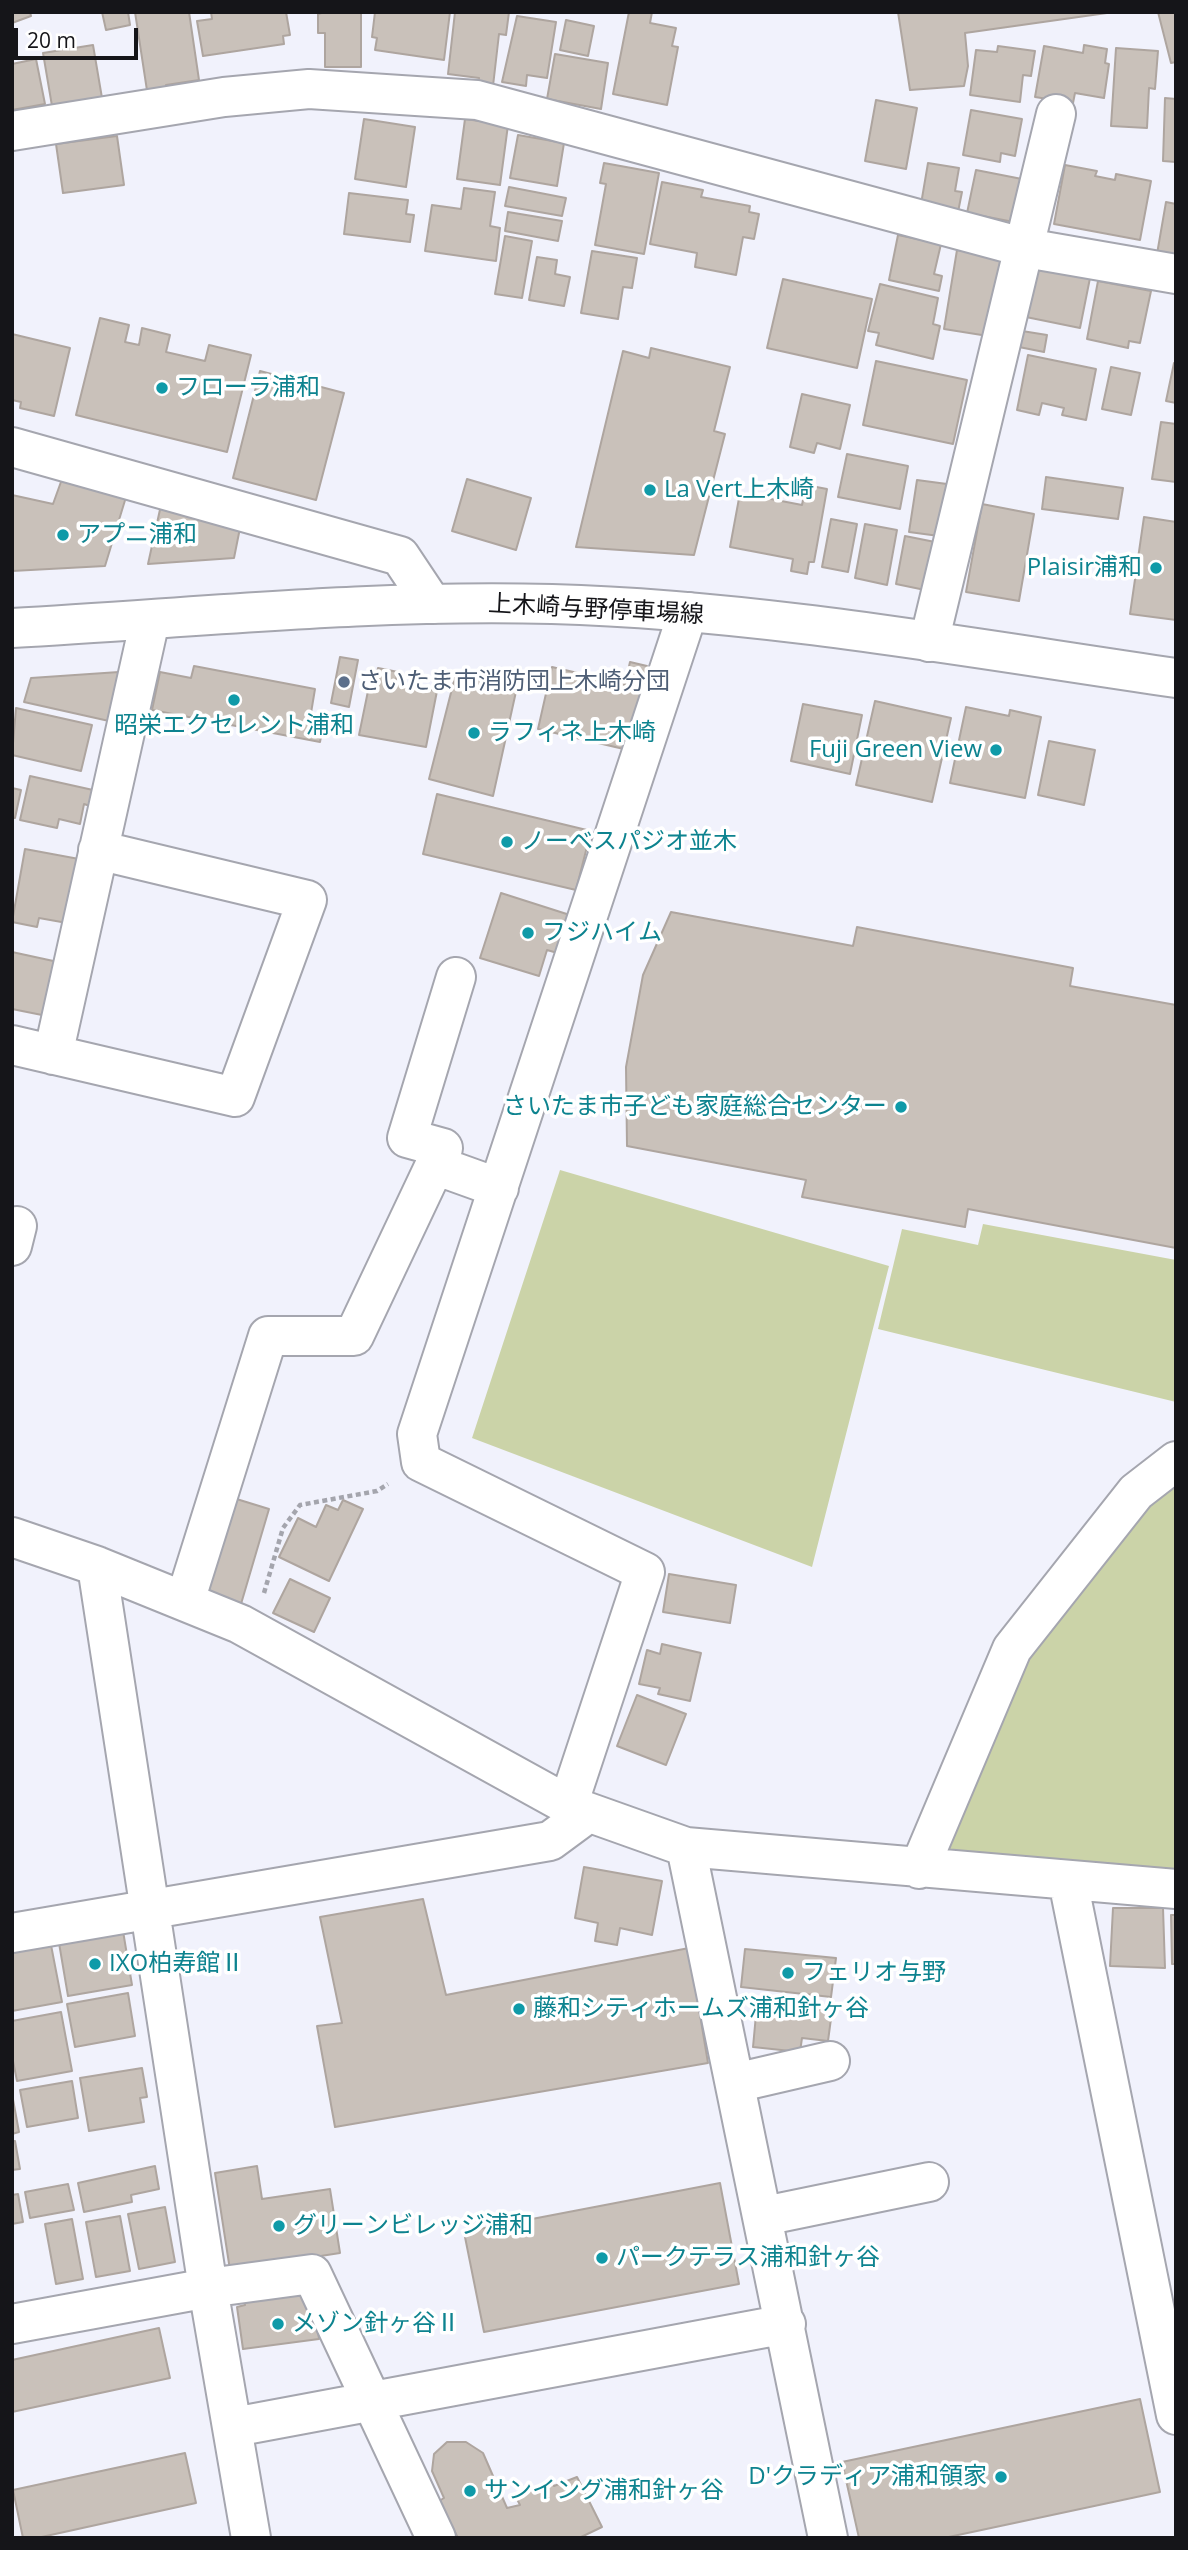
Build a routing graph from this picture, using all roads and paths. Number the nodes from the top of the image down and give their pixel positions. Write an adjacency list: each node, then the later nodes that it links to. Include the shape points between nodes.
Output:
1 (1056, 114): 3 (street)
2 (12, 131): 3 (street, via 224,97 309,89 477,100)
3 (1026, 248): 4 (street); 10 (street)
4 (1176, 274)
5 (12, 447): 6 (street, via 400,556)
6 (432, 604): 7 (street, 上木崎与野停車場線, via 552,604); 8 (street, 上木崎与野停車場線)
7 (688, 612): 10 (street, 上木崎与野停車場線); 17 (street)
8 (150, 620): 9 (street, 上木崎与野停車場線); 12 (street)
9 (12, 628)
10 (929, 642): 11 (street, 上木崎与野停車場線)
11 (1176, 678)
12 (98, 850): 15 (street); 15 (street, via 307,900 235,1097)
13 (456, 977): 16 (street, via 407,1138 443,1148)
14 (12, 1045): 15 (street)
15 (54, 1055)
16 (435, 1165): 17 (street); 22 (street, via 354,1336 268,1336)
17 (499, 1188): 19 (street, via 417,1434)
18 (1176, 1461): 26 (street, via 1136,1492 1012,1649)
19 (421, 1462): 23 (path, via 377,1491 300,1505 283,1528); 24 (street, via 645,1572)
20 (12, 1536): 21 (street)
21 (97, 1566): 22 (street); 29 (street)
22 (185, 1601): 23 (street)
23 (252, 1630): 24 (street)
24 (578, 1809): 25 (street); 29 (street, via 550,1841)
25 (686, 1847): 26 (street); 32 (street)
26 (919, 1868): 27 (street)
27 (1068, 1881): 28 (street); 39 (street)
28 (1176, 1889)
29 (149, 1907): 30 (street); 35 (street)
30 (12, 1933)
31 (830, 2061): 32 (street)
32 (735, 2082): 34 (street)
33 (929, 2182): 34 (street)
34 (764, 2216): 37 (street)
35 (208, 2288): 36 (street); 38 (street, via 312,2274); 40 (street)
36 (12, 2324)
37 (786, 2324): 38 (street); 43 (street)
38 (372, 2401): 40 (street); 42 (street)
39 (1176, 2415)
40 (234, 2427): 41 (street)
41 (251, 2538)
42 (436, 2538)
43 (828, 2538)

